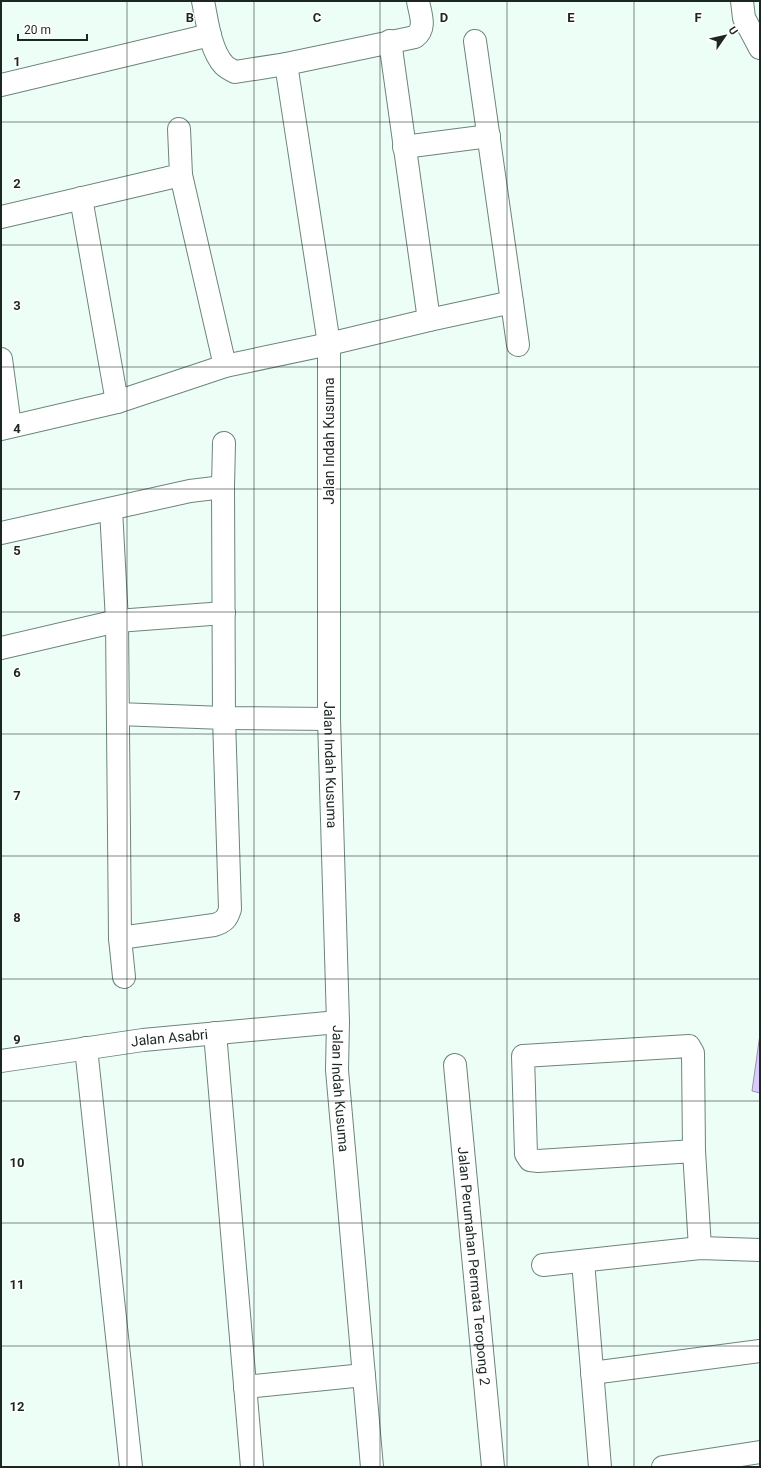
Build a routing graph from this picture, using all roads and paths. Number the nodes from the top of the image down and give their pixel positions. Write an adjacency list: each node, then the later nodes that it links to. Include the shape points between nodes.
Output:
1 (203, 1): 4 (street)
2 (418, 1): 5 (street, via 423,27 420,33 415,37)
3 (742, 1): 7 (street, via 744,18)
4 (210, 36): 8 (street, via 224,66 235,72); 9 (street)
5 (390, 41): 8 (street); 12 (street)
6 (475, 41): 11 (street)
7 (760, 48)
8 (286, 64): 18 (street, Jalan Indah Kusuma)
9 (1, 85)
10 (179, 129): 13 (street)
11 (489, 136): 12 (street); 16 (street)
12 (404, 147): 17 (street)
13 (181, 175): 14 (street); 21 (street)
14 (81, 198): 15 (street); 22 (street)
15 (1, 217)
16 (512, 302): 17 (street); 19 (street)
17 (429, 320): 18 (street)
18 (329, 344): 21 (street); 33 (street, Jalan Indah Kusuma)
19 (518, 345)
20 (1, 359): 23 (street)
21 (225, 366): 22 (street)
22 (117, 402): 23 (street)
23 (5, 427)
24 (224, 443): 25 (street)
25 (223, 487): 26 (street, via 190,491); 28 (street)
26 (111, 509): 27 (street); 29 (street)
27 (1, 533)
28 (224, 613): 29 (street); 32 (street)
29 (117, 622): 30 (street); 31 (street)
30 (1, 648)
31 (118, 714): 32 (street); 34 (street)
32 (224, 718): 33 (street); 34 (street, via 230,909 228,917 214,925)
33 (329, 719): 36 (street, Jalan Indah Kusuma)
34 (120, 938): 35 (street)
35 (124, 976)
36 (338, 1022): 37 (street, Jalan Asabri); 48 (street, Jalan Indah Kusuma, via 337,1070)
37 (215, 1033): 38 (street, Jalan Asabri); 49 (street)
38 (86, 1048): 39 (street, Jalan Asabri); 51 (street)
39 (1, 1061)
40 (455, 1065): 54 (street, Jalan Perumahan Permata Teropong 2)
41 (694, 1151): 41 (street, via 693,1053 689,1046 523,1056 526,1154 530,1160 538,1162); 42 (street)
42 (700, 1248): 43 (street); 44 (street)
43 (760, 1250)
44 (583, 1261): 45 (street); 47 (street)
45 (543, 1265)
46 (760, 1351): 47 (street)
47 (592, 1374): 55 (street)
48 (364, 1375): 49 (street); 53 (street, Jalan Indah Kusuma)
49 (245, 1387): 52 (street)
50 (760, 1452): 56 (street)
51 (131, 1467)
52 (252, 1467)
53 (372, 1467)
54 (493, 1467)
55 (600, 1467)
56 (663, 1467)

